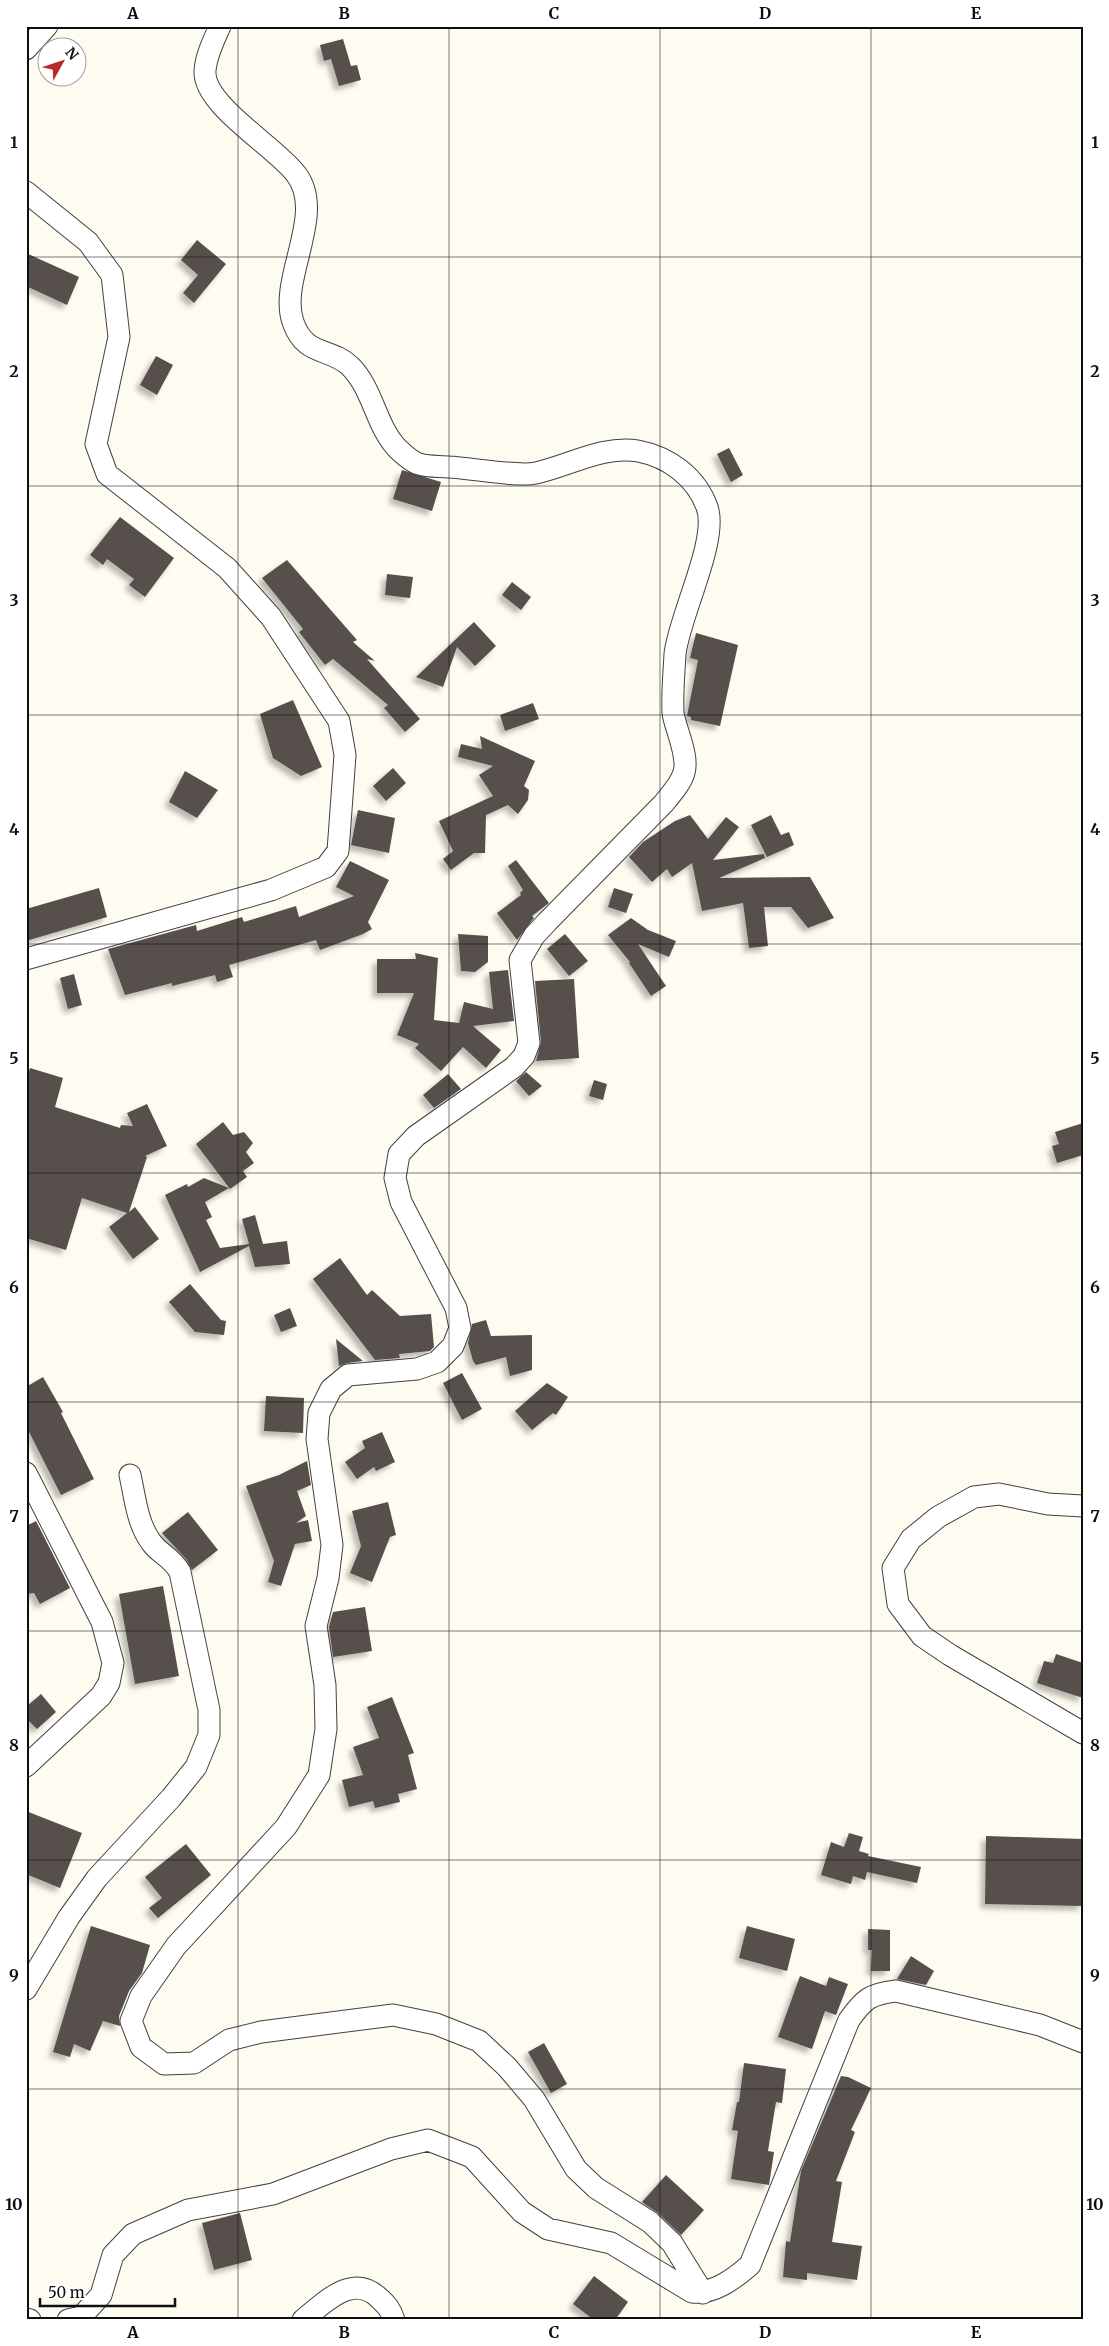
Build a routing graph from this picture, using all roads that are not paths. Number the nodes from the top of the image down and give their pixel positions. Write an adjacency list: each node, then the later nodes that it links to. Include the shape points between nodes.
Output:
1 (47, 26): 3 (street)
2 (220, 26): 13 (street, via 208,55 205,73 209,88 220,103 296,174 306,194 306,217 290,299 291,319 301,339 347,363 362,380 383,430 398,448 418,464 531,474 607,451 637,450 668,460 693,479 708,509 707,543 675,652 673,715 687,761 680,784 534,936 520,960 529,1043 524,1056 514,1067 416,1136 399,1154 394,1178 402,1202 456,1308 460,1328 453,1346 437,1362 417,1368 348,1375 331,1389 319,1413 317,1439 332,1545 316,1626 325,1685 326,1729 320,1775 286,1827 176,1946 141,1996 131,2020 141,2047 164,2064 194,2063 229,2040 260,2032 393,2015 436,2024 479,2040 507,2066 534,2099 576,2169 596,2188 650,2222 667,2238)
3 (26, 49)
4 (26, 192): 5 (street, via 88,242 112,275 119,337 96,444 107,474 227,568 272,617 338,721 345,755 338,851 326,867 271,890)
5 (26, 959)
6 (26, 1473): 10 (street, via 102,1622 113,1663 109,1682 101,1696)
7 (130, 1475): 11 (street, via 142,1528 152,1544 174,1560 180,1572 210,1710 209,1735 196,1767 97,1878 69,1917)
8 (1083, 1506): 9 (street, via 1048,1504 998,1494 974,1497 938,1517 911,1539 893,1568 898,1604 922,1636)
9 (1083, 1733)
10 (26, 1766)
11 (26, 1989)
12 (1083, 2042): 13 (street, via 1040,2025 896,1991 876,1994 862,2003 849,2020 750,2265 732,2280)
13 (703, 2293): 14 (street, via 692,2292 611,2243 548,2229 522,2212 472,2157 428,2140 391,2148 273,2194 188,2210 132,2234 113,2255 102,2295 81,2317)
14 (68, 2320)
15 (303, 2320): 16 (street, via 334,2295 351,2287 372,2291 391,2309)
16 (394, 2320)

